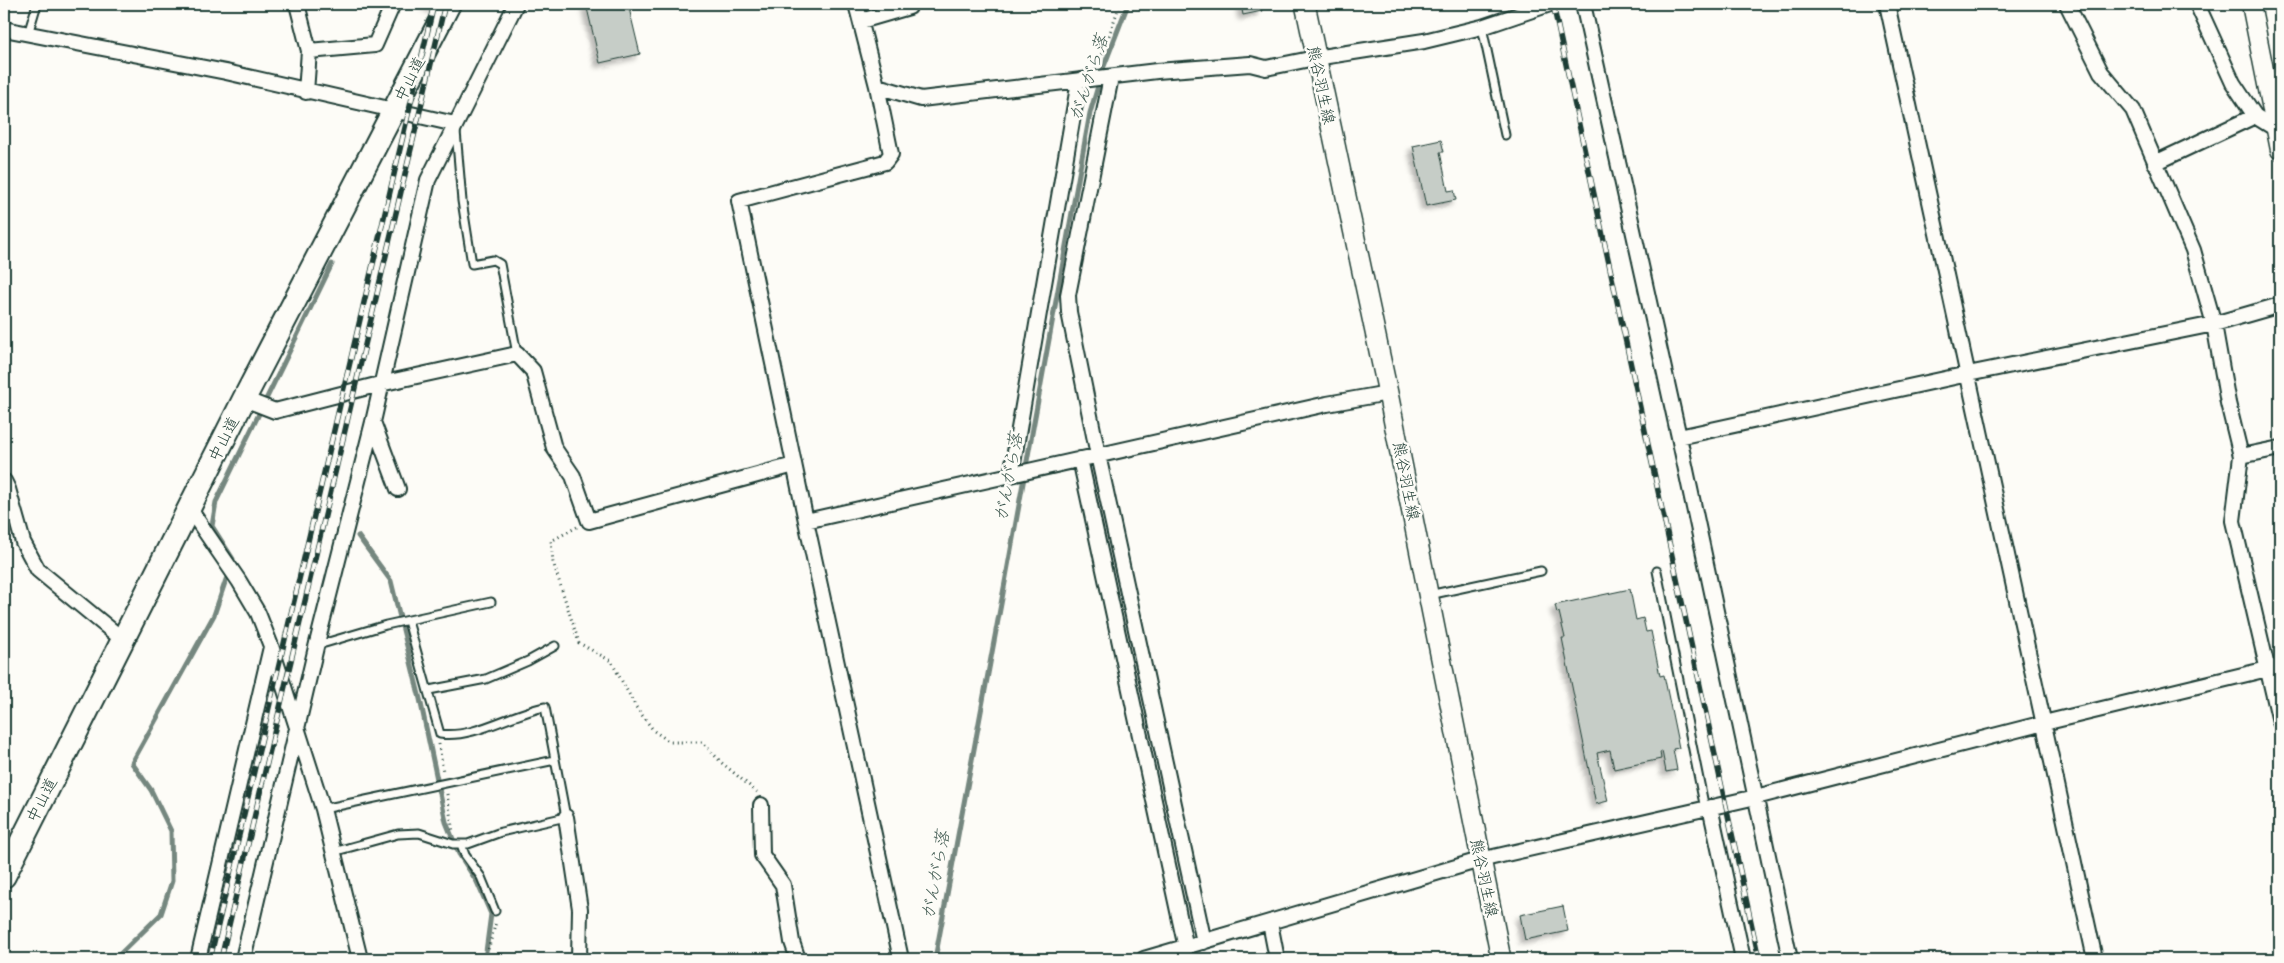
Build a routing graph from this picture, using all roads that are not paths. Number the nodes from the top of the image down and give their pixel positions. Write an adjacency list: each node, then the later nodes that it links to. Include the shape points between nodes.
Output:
1 (37, 4): 18 (lane)
2 (297, 4): 19 (street)
3 (393, 4): 19 (street, via 375,45)
4 (450, 4): 26 (highway, 中山道)
5 (516, 4): 28 (street)
6 (856, 4): 15 (street)
7 (908, 4): 15 (street, via 909,7)
8 (1305, 4): 20 (main road, 熊谷羽生線)
9 (1550, 4): 16 (street)
10 (1583, 4): 43 (street)
11 (1888, 4): 38 (street)
12 (2067, 4): 32 (street, via 2101,72 2133,110)
13 (2197, 4): 27 (street, via 2233,83)
14 (2251, 4): 25 (street)
15 (861, 22): 23 (street)
16 (1482, 27): 20 (street, via 1424,41); 30 (lane)
17 (4, 29): 18 (street)
18 (28, 34): 24 (street, via 226,72)
19 (309, 50): 24 (street)
20 (1315, 58): 21 (street, via 1266,68 1250,64); 40 (main road, 熊谷羽生線)
21 (1111, 77): 22 (street); 34 (street)
22 (1079, 80): 23 (street, via 921,99); 33 (street)
23 (877, 86): 48 (street, via 891,154 886,162 739,201)
24 (306, 92): 26 (street)
25 (2275, 102): 29 (street)
26 (395, 109): 28 (street); 41 (highway, 中山道)
27 (2255, 116): 29 (street); 32 (street)
28 (455, 124): 37 (lane, via 472,264 493,260 500,264); 39 (street, via 428,180)
29 (2276, 129): 31 (street)
30 (1505, 135)
31 (2280, 150)
32 (2155, 162): 36 (street, via 2193,250)
33 (1045, 292): 34 (street); 49 (street)
34 (1067, 295): 45 (street)
35 (2280, 304): 36 (street)
36 (2214, 324): 38 (street); 46 (street)
37 (517, 354): 39 (street); 48 (street, via 533,371 554,448 573,476 589,521)
38 (1968, 374): 43 (street); 65 (street)
39 (380, 384): 41 (street, via 273,410); 42 (street)
40 (1388, 393): 45 (street); 56 (main road, 熊谷羽生線)
41 (250, 402): 52 (highway, 中山道)
42 (373, 422): 51 (street); 60 (street)
43 (1679, 437): 69 (street)
44 (2280, 448): 46 (street)
45 (1098, 456): 47 (street); 80 (street)
46 (2240, 456): 63 (street, via 2233,520)
47 (1080, 459): 49 (street); 81 (street)
48 (794, 465): 53 (street)
49 (1012, 475): 53 (street)
50 (4, 481): 59 (street, via 23,542 38,570)
51 (398, 489)
52 (189, 508): 59 (highway, 中山道); 61 (street, via 258,613)
53 (806, 521): 87 (street)
54 (1541, 571): 56 (lane)
55 (1657, 571): 71 (lane)
56 (1429, 594): 76 (main road, 熊谷羽生線)
57 (491, 602): 58 (lane)
58 (408, 621): 60 (lane); 64 (lane)
59 (122, 639): 77 (highway, 中山道)
60 (317, 643): 67 (street)
61 (271, 646): 67 (street); 82 (street)
62 (555, 646): 64 (lane, via 486,679)
63 (2275, 668): 65 (street); 66 (street)
64 (429, 690): 68 (lane, via 440,734 450,735 545,707)
65 (2044, 722): 69 (street); 93 (street)
66 (2280, 722)
67 (298, 728): 72 (street); 83 (street)
68 (555, 760): 72 (lane); 73 (lane)
69 (1756, 797): 71 (street); 92 (street)
70 (761, 805): 86 (street, via 762,855 783,885 792,942)
71 (1707, 808): 76 (street); 91 (street)
72 (322, 809): 75 (street)
73 (566, 817): 74 (lane, via 501,832 468,844); 85 (street, via 580,909)
74 (456, 844): 75 (lane, via 419,833 398,834); 78 (lane, via 481,877)
75 (333, 852): 84 (street)
76 (1480, 860): 79 (street); 90 (main road, 熊谷羽生線)
77 (4, 876)
78 (495, 912)
79 (1270, 923): 80 (street); 89 (street)
80 (1204, 942): 81 (street)
81 (1186, 948): 88 (street)
82 (198, 959)
83 (243, 959)
84 (360, 959)
85 (579, 959)
86 (798, 959)
87 (901, 959)
88 (1144, 959)
89 (1277, 959)
90 (1501, 959)
91 (1743, 959)
92 (1790, 959)
93 (2095, 959)

